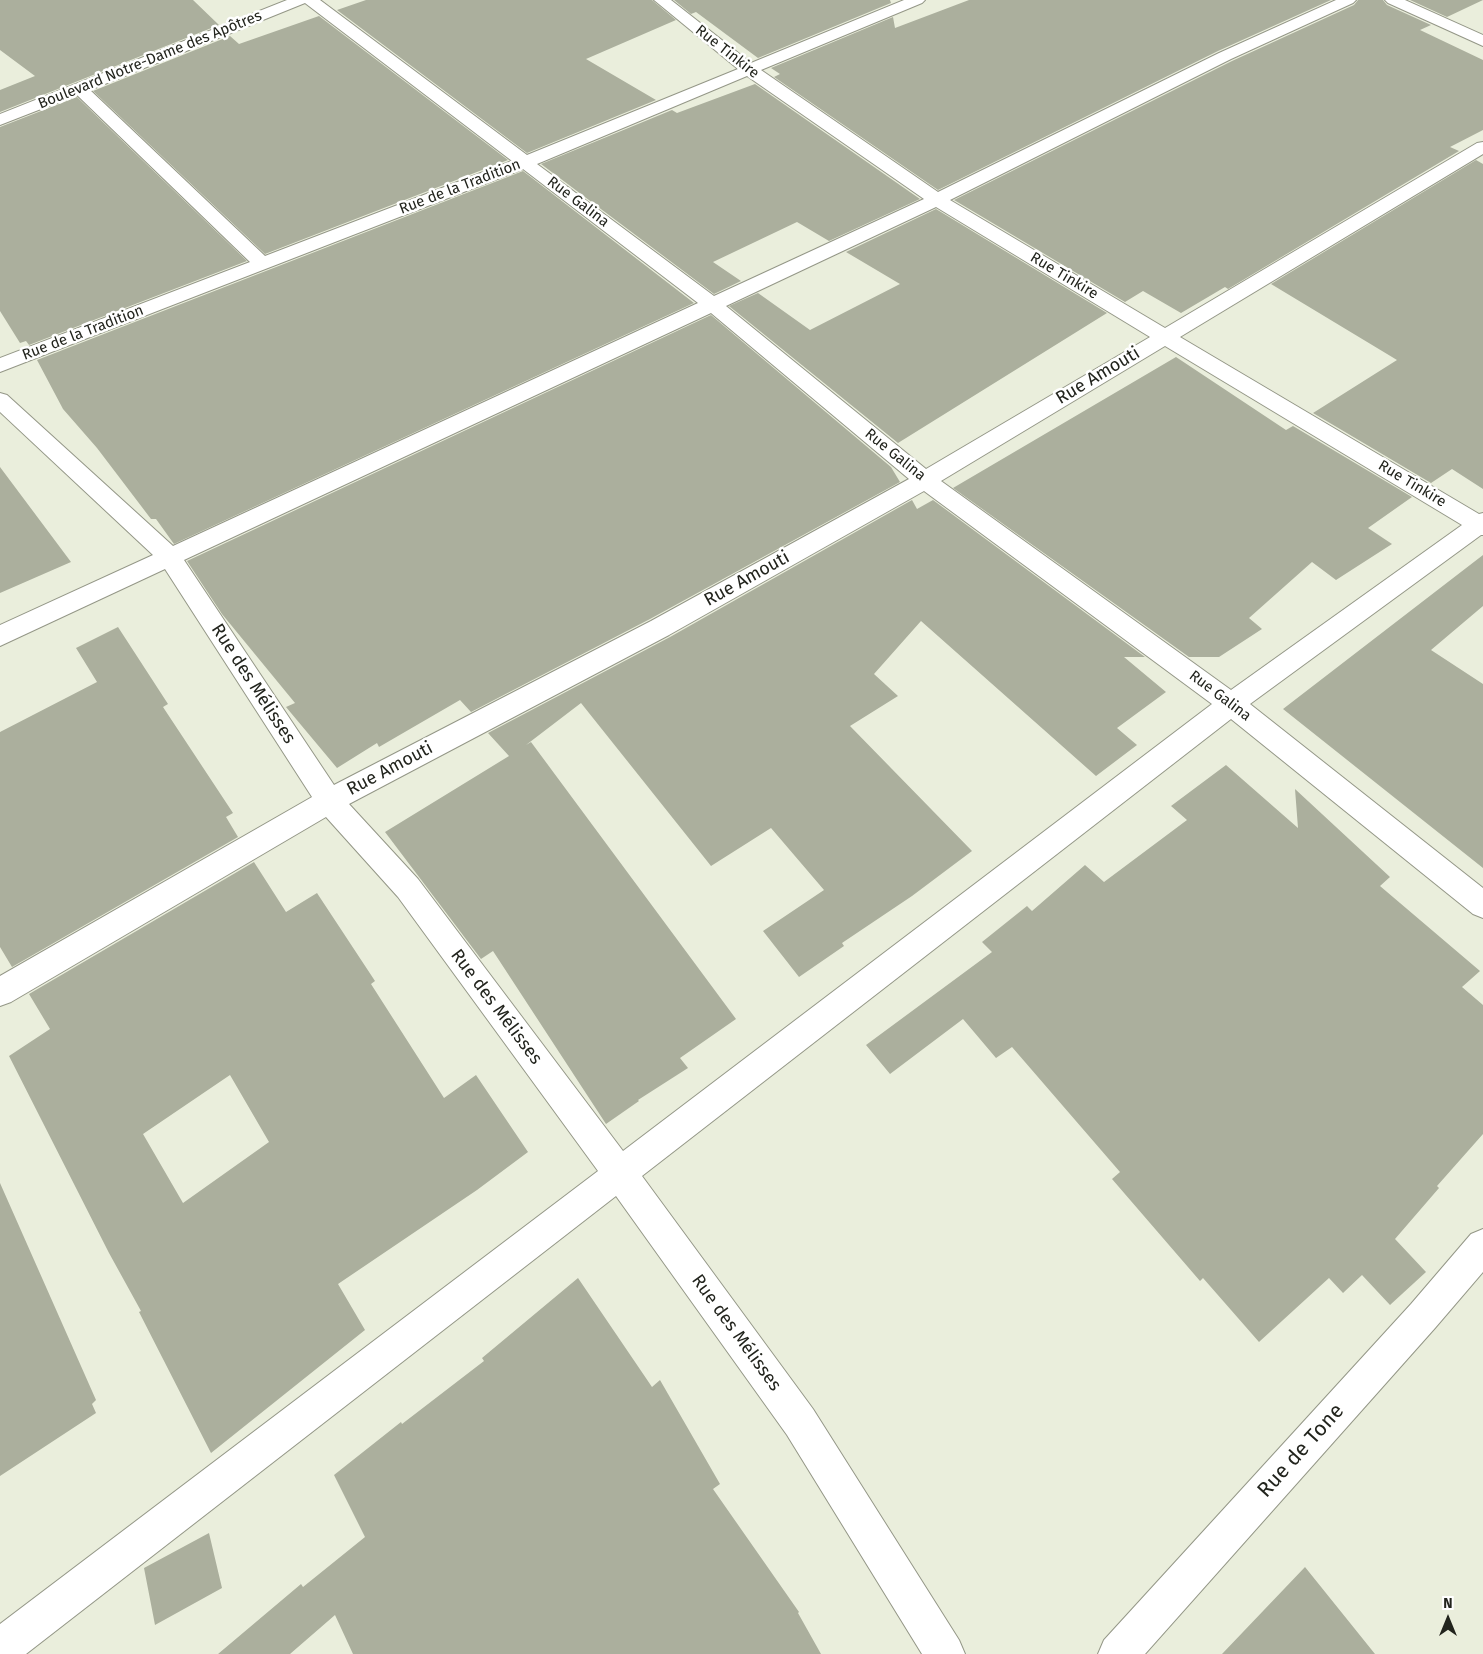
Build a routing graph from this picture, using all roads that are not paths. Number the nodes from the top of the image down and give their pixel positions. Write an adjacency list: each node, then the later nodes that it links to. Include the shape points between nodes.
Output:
1 (300, 0): 9 (street, Boulevard Notre-Dame des Apôtres)
2 (310, 0): 12 (street, Rue Galina)
3 (662, 0): 8 (street, Rue Tinkire)
4 (917, 0): 8 (street, Rue de la Tradition)
5 (1348, 0): 13 (street, via 1225,56)
6 (1394, 0): 7 (street)
7 (1483, 41)
8 (748, 69): 12 (street, Rue de la Tradition); 13 (street, Rue Tinkire)
9 (80, 88): 10 (street, Boulevard Notre-Dame des Apôtres); 14 (street)
10 (0, 120)
11 (1483, 147): 16 (street, Rue Amouti)
12 (526, 162): 14 (street, Rue de la Tradition); 15 (street, Rue Galina)
13 (937, 200): 15 (street); 16 (street, Rue Tinkire)
14 (262, 263): 17 (street, Rue de la Tradition)
15 (712, 304): 19 (street, Rue Galina); 21 (street)
16 (1165, 336): 19 (street, Rue Amouti); 20 (street, Rue Tinkire)
17 (0, 365)
18 (0, 400): 21 (street, Rue des Mélisses)
19 (925, 480): 23 (street, Rue Galina); 24 (street, Rue Amouti, via 660,628)
20 (1481, 524): 23 (street)
21 (169, 556): 22 (street); 24 (street, Rue des Mélisses)
22 (0, 636)
23 (1231, 704): 25 (street, Rue Galina); 27 (street)
24 (329, 801): 26 (street, Rue Amouti); 27 (street, Rue des Mélisses, via 408,888)
25 (1483, 905)
26 (0, 992)
27 (620, 1174): 29 (street); 30 (street, Rue des Mélisses, via 800,1422)
28 (1483, 1246): 31 (street, Rue de Tone)
29 (0, 1649)
30 (946, 1654)
31 (1118, 1654)

